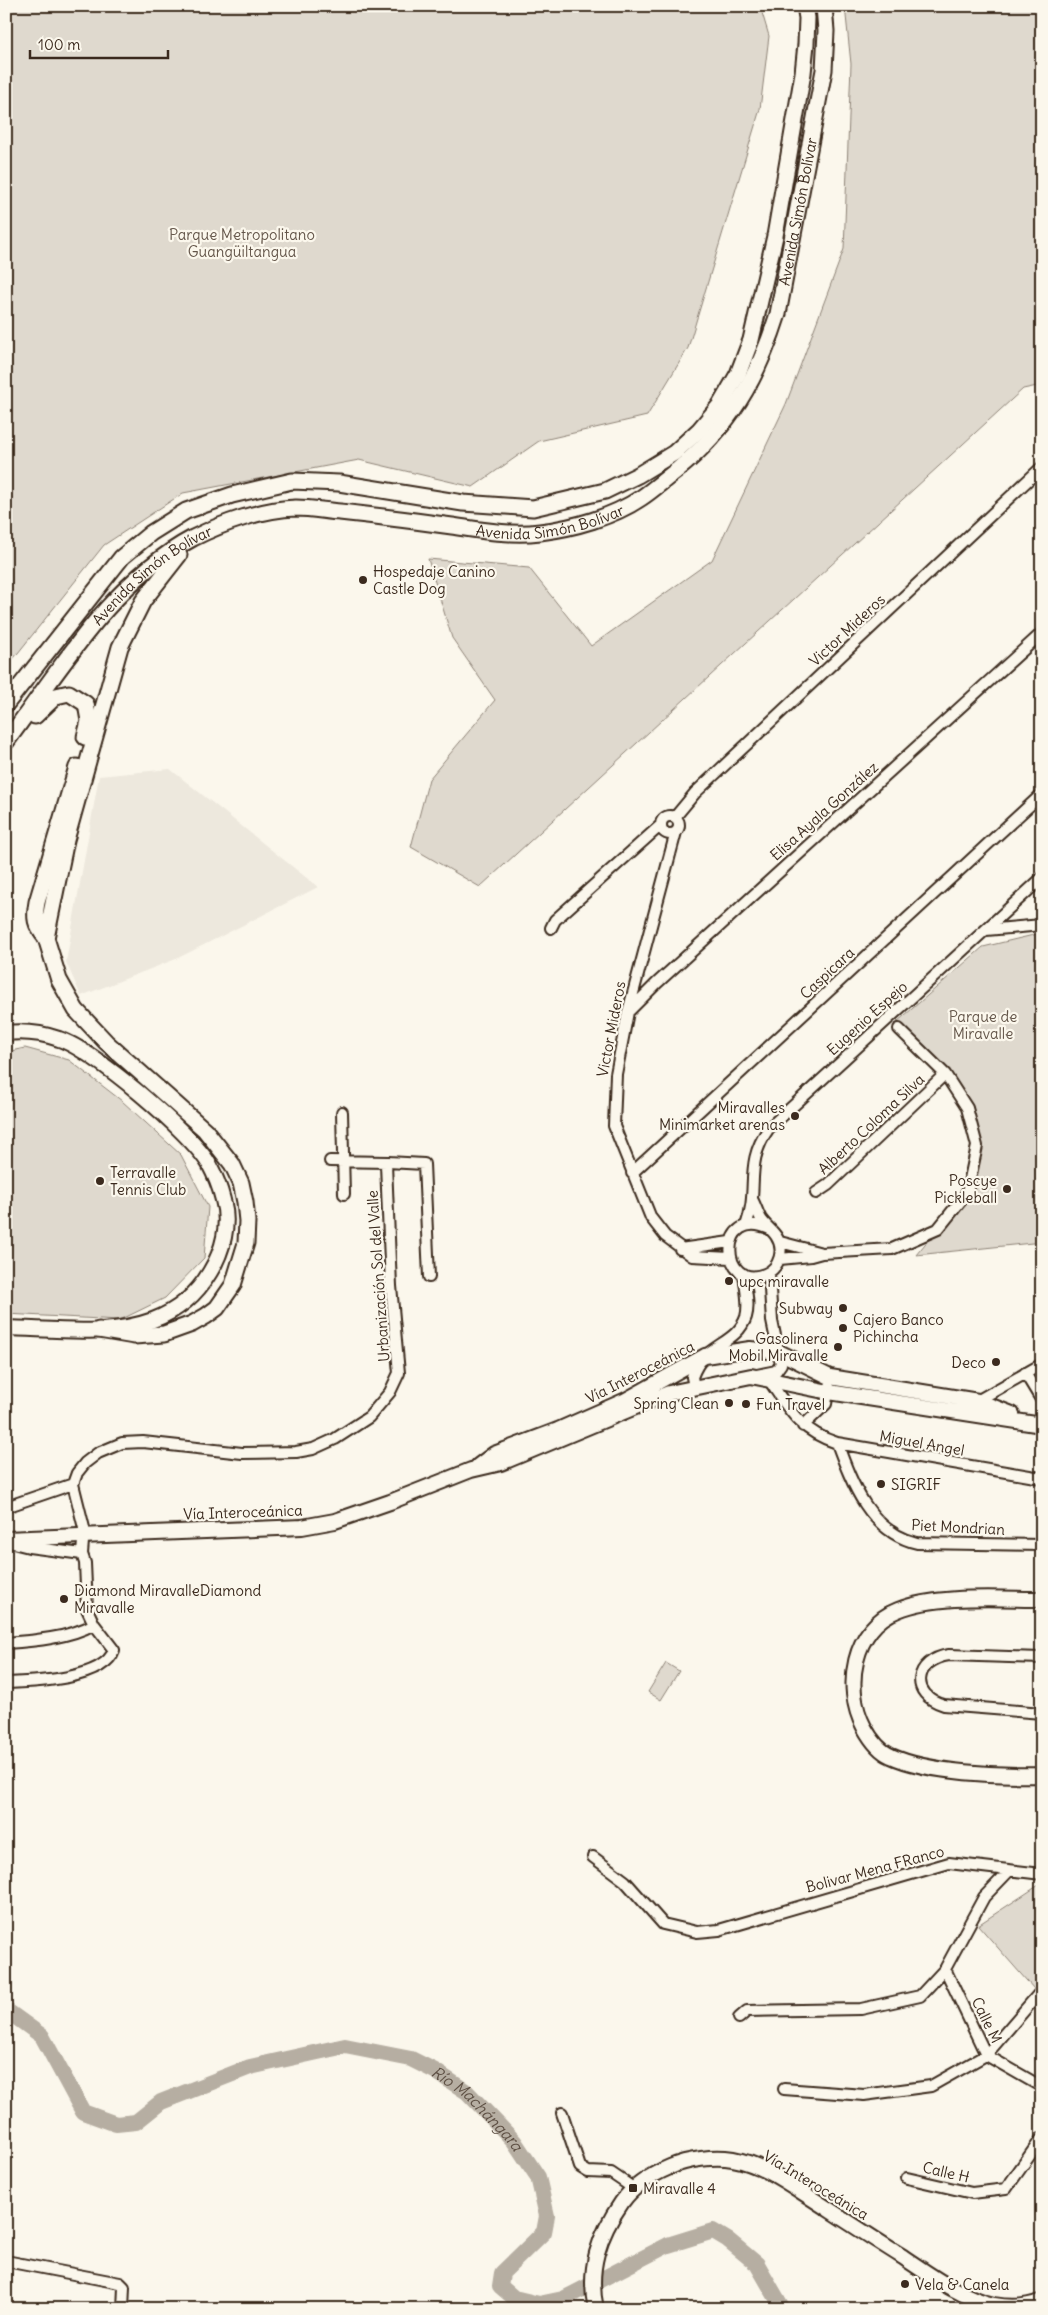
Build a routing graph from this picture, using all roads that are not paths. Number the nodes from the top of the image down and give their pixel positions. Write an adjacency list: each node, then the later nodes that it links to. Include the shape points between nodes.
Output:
1 (805, 6): 6 (highway, Avenida Simón Bolívar, via 803,73 775,236 751,340 738,374 720,404 674,453 605,491 533,508 463,503 339,484 292,481 232,495 186,511 151,533 122,557)
2 (824, 6): 4 (highway, Avenida Simón Bolívar, via 824,70 778,314 752,382 734,410 690,459 640,499 596,519 539,532 484,531 296,508 261,513)
3 (1042, 467): 9 (street, Victor Mideros, via 695,793)
4 (193, 538): 7 (highway, Avenida Simón Bolívar, via 144,571 100,616); 16 (highway, via 143,601 120,647 66,840)
5 (1042, 633): 18 (street, Elisa Ayala González)
6 (6, 704)
7 (6, 742): 16 (highway, via 56,696 69,693 86,704 89,721 37,902 36,926)
8 (1042, 794): 27 (street, Caspicara)
9 (675, 817): 10 (street, Victor Mideros, via 665,818); 11 (street, Victor Mideros, via 679,823)
10 (661, 825): 11 (street, via 666,832); 14 (street, via 555,920)
11 (676, 832): 17 (street, Victor Mideros)
12 (1042, 878): 15 (street, Eugenio Espejo)
13 (1042, 925): 15 (street)
14 (551, 928)
15 (986, 930): 30 (street, Eugenio Espejo, via 769,1128 753,1159)
16 (46, 938): 43 (highway, via 59,980 76,1010 222,1149 240,1182 245,1202 247,1221 242,1262 233,1285 217,1308 192,1324 164,1334 134,1336)
17 (636, 974): 18 (street, via 643,984); 19 (street, Victor Mideros)
18 (657, 983): 19 (street, Elisa Ayala González)
19 (628, 1012): 27 (street, Victor Mideros, via 616,1074 614,1126)
20 (899, 1029): 22 (street)
21 (6, 1033): 43 (main road, via 35,1033 60,1039 110,1070 196,1148 208,1163 224,1200 226,1216 222,1246 217,1261 197,1291 186,1302 154,1320)
22 (946, 1074): 28 (street, Alberto Coloma Silva); 36 (street, via 967,1108 977,1146 967,1193 938,1229 892,1249)
23 (342, 1112): 25 (street)
24 (330, 1161): 25 (street)
25 (343, 1161): 26 (street); 29 (street)
26 (387, 1162): 41 (street, via 424,1164); 61 (street, Urbanización Sol del Valle, via 391,1286 399,1373 390,1392 369,1417 335,1439 313,1449 296,1452 242,1453 143,1442 122,1443 98,1453 85,1463)
27 (632, 1173): 35 (street, Victor Mideros, via 651,1218 664,1236)
28 (816, 1193)
29 (344, 1194)
30 (753, 1202): 31 (street, Eugenio Espejo); 32 (street, Eugenio Espejo)
31 (746, 1226): 32 (street); 33 (street)
32 (770, 1229): 34 (street)
33 (730, 1242): 35 (street); 37 (street)
34 (780, 1242): 36 (street); 38 (street)
35 (680, 1248): 37 (street, Victor Mideros, via 692,1256)
36 (822, 1253): 38 (street)
37 (730, 1258): 40 (street)
38 (780, 1259): 39 (street)
39 (769, 1273): 40 (street); 44 (street, via 772,1321)
40 (744, 1274): 45 (street, via 746,1317 735,1334)
41 (429, 1278)
42 (6, 1328): 43 (main road)
43 (99, 1330)
44 (779, 1352): 45 (main road, Vía Interoceánica, via 750,1349); 48 (street, via 781,1364 776,1372); 49 (main road, Vía Interoceánica)
45 (705, 1356): 51 (street, via 692,1377); 59 (main road, Vía Interoceánica, via 624,1401 494,1454)
46 (1042, 1364): 47 (street)
47 (1025, 1373): 53 (street); 54 (street)
48 (751, 1376): 50 (main road, Vía Interoceánica); 51 (main road, Vía Interoceánica)
49 (831, 1377): 52 (street); 53 (main road, Vía Interoceánica)
50 (768, 1380): 52 (main road, Vía Interoceánica); 57 (street, Miguel Angel)
51 (694, 1386): 59 (main road, Vía Interoceánica, via 669,1393 501,1463)
52 (828, 1392): 55 (main road, Vía Interoceánica); 57 (street, via 826,1404)
53 (978, 1401): 55 (street); 56 (main road, Vía Interoceánica)
54 (1042, 1401)
55 (954, 1411): 56 (main road, Vía Interoceánica)
56 (1038, 1424)
57 (803, 1426): 58 (street, Miguel Angel, via 818,1437)
58 (837, 1443): 60 (street, Miguel Angel); 65 (street, Piet Mondrian, via 859,1495 885,1527 902,1539 917,1543)
59 (471, 1470): 63 (main road, Vía Interoceánica, via 335,1521 302,1527)
60 (1041, 1478)
61 (73, 1484): 62 (street); 63 (street)
62 (6, 1507)
63 (85, 1536): 64 (main road, Vía Interoceánica); 66 (street)
64 (6, 1540): 66 (street, via 29,1547)
65 (1042, 1545)
66 (82, 1554): 68 (street, via 87,1609)
67 (1042, 1598): 73 (main road, via 936,1600 898,1610 878,1622 862,1642 854,1663 852,1693 859,1718 871,1741 890,1756 931,1768)
68 (94, 1624): 69 (street, via 60,1635); 71 (street, via 114,1650 108,1661 72,1676 40,1682)
69 (6, 1643)
70 (1042, 1658): 72 (street, via 938,1656 926,1663 920,1682 924,1695 932,1702)
71 (6, 1683)
72 (1042, 1713)
73 (1042, 1775)
74 (593, 1857): 75 (street, Bolivar Mena FRanco, via 626,1881 663,1924 697,1932 719,1930 949,1863)
75 (1010, 1871): 76 (street, Bolivar Mena FRanco); 77 (street, via 984,1897)
76 (1042, 1874)
77 (945, 1969): 79 (street, via 920,1996 861,2009 747,2011); 80 (street, Calle M)
78 (1042, 1990): 80 (street)
79 (739, 2018)
80 (986, 2055): 81 (street, Calle M); 82 (street, via 931,2086 864,2095)
81 (1042, 2087)
82 (784, 2089)
83 (562, 2113): 86 (street, via 580,2167 588,2172 612,2173)
84 (1042, 2138): 85 (street, Calle H, via 1006,2189 972,2193)
85 (907, 2178)
86 (633, 2188): 88 (main road, Vía Interoceánica, via 679,2163 733,2159 759,2167 786,2182 967,2295 992,2305 1011,2307); 90 (main road, Vía Interoceánica, via 607,2228 594,2259 592,2275)
87 (6, 2261): 89 (street, via 120,2282 124,2287)
88 (1042, 2301)
89 (123, 2309)
90 (596, 2309)

